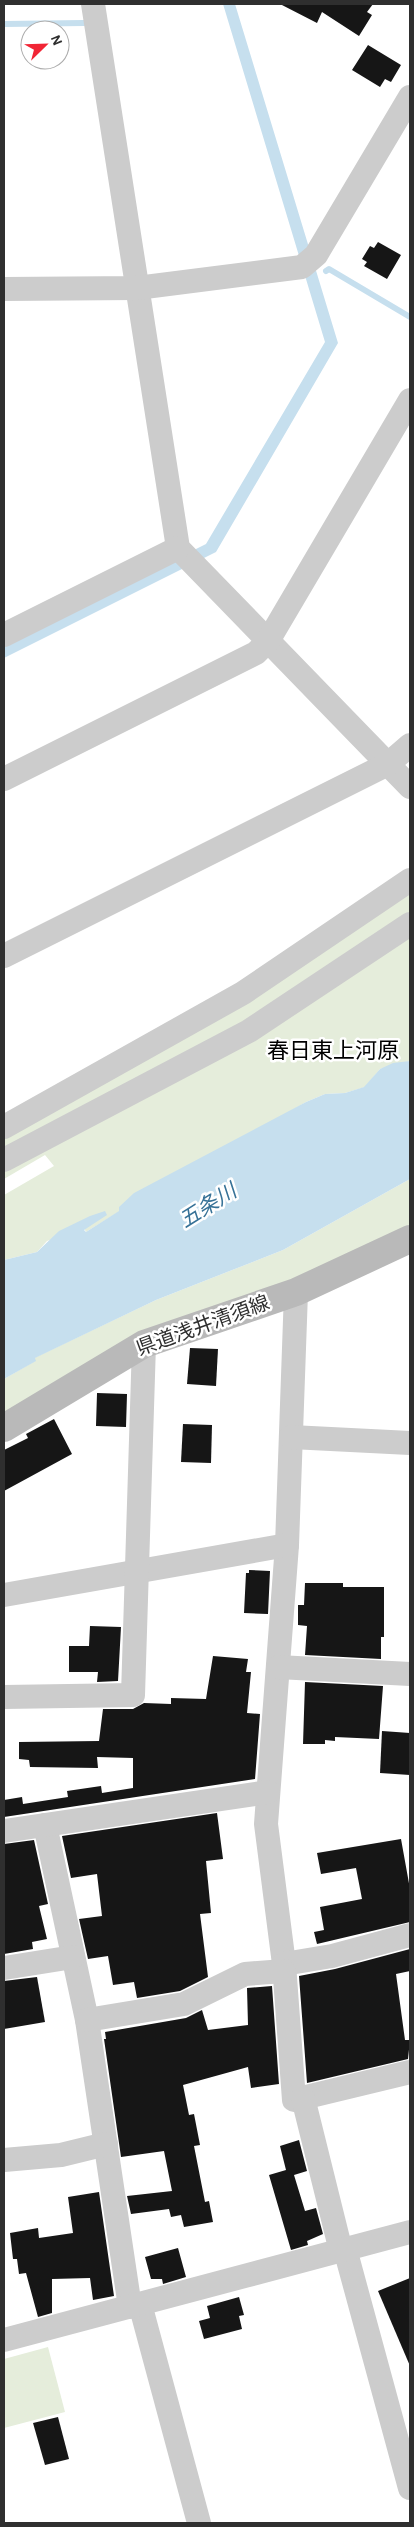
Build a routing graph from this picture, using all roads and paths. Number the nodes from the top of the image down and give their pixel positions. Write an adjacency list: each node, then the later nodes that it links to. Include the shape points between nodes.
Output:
1 (93, 4): 4 (street)
2 (410, 97): 3 (street)
3 (404, 122): 4 (street, via 309,261)
4 (137, 288): 5 (street); 7 (street)
5 (4, 289)
6 (410, 400): 9 (street)
7 (186, 557): 8 (street); 9 (street)
8 (4, 634)
9 (268, 641): 11 (street); 12 (street, via 256,653)
10 (410, 745): 11 (street)
11 (388, 764): 13 (street); 16 (street)
12 (4, 779)
13 (410, 787)
14 (410, 880): 17 (street, via 243,993)
15 (410, 924): 18 (street, via 249,1031)
16 (4, 956)
17 (4, 1127)
18 (4, 1160)
19 (410, 1239): 20 (main road, 県道浅井清須線)
20 (296, 1292): 21 (main road, 県道浅井清須線); 23 (street)
21 (144, 1344): 22 (main road, 県道浅井清須線); 26 (street)
22 (4, 1428)
23 (291, 1437): 24 (street); 25 (street)
24 (410, 1442)
25 (287, 1545): 26 (street); 28 (street)
26 (137, 1571): 27 (street); 30 (street, via 133,1695)
27 (4, 1595)
28 (278, 1668): 29 (street); 31 (street)
29 (410, 1674)
30 (4, 1697)
31 (268, 1792): 32 (street); 36 (street, via 266,1824)
32 (45, 1825): 33 (street); 35 (street)
33 (4, 1830)
34 (410, 1935): 36 (street)
35 (73, 1957): 37 (street); 38 (street)
36 (284, 1967): 38 (street, via 245,1974 184,2004); 40 (street, via 294,2100)
37 (4, 1968)
38 (86, 2020): 41 (street)
39 (410, 2072): 40 (street)
40 (303, 2098): 44 (street)
41 (106, 2144): 42 (street, via 61,2155); 45 (street)
42 (4, 2160)
43 (410, 2232): 44 (street)
44 (343, 2250): 45 (street); 47 (street)
45 (135, 2306): 46 (street); 48 (street)
46 (4, 2340)
47 (410, 2488)
48 (198, 2523)

